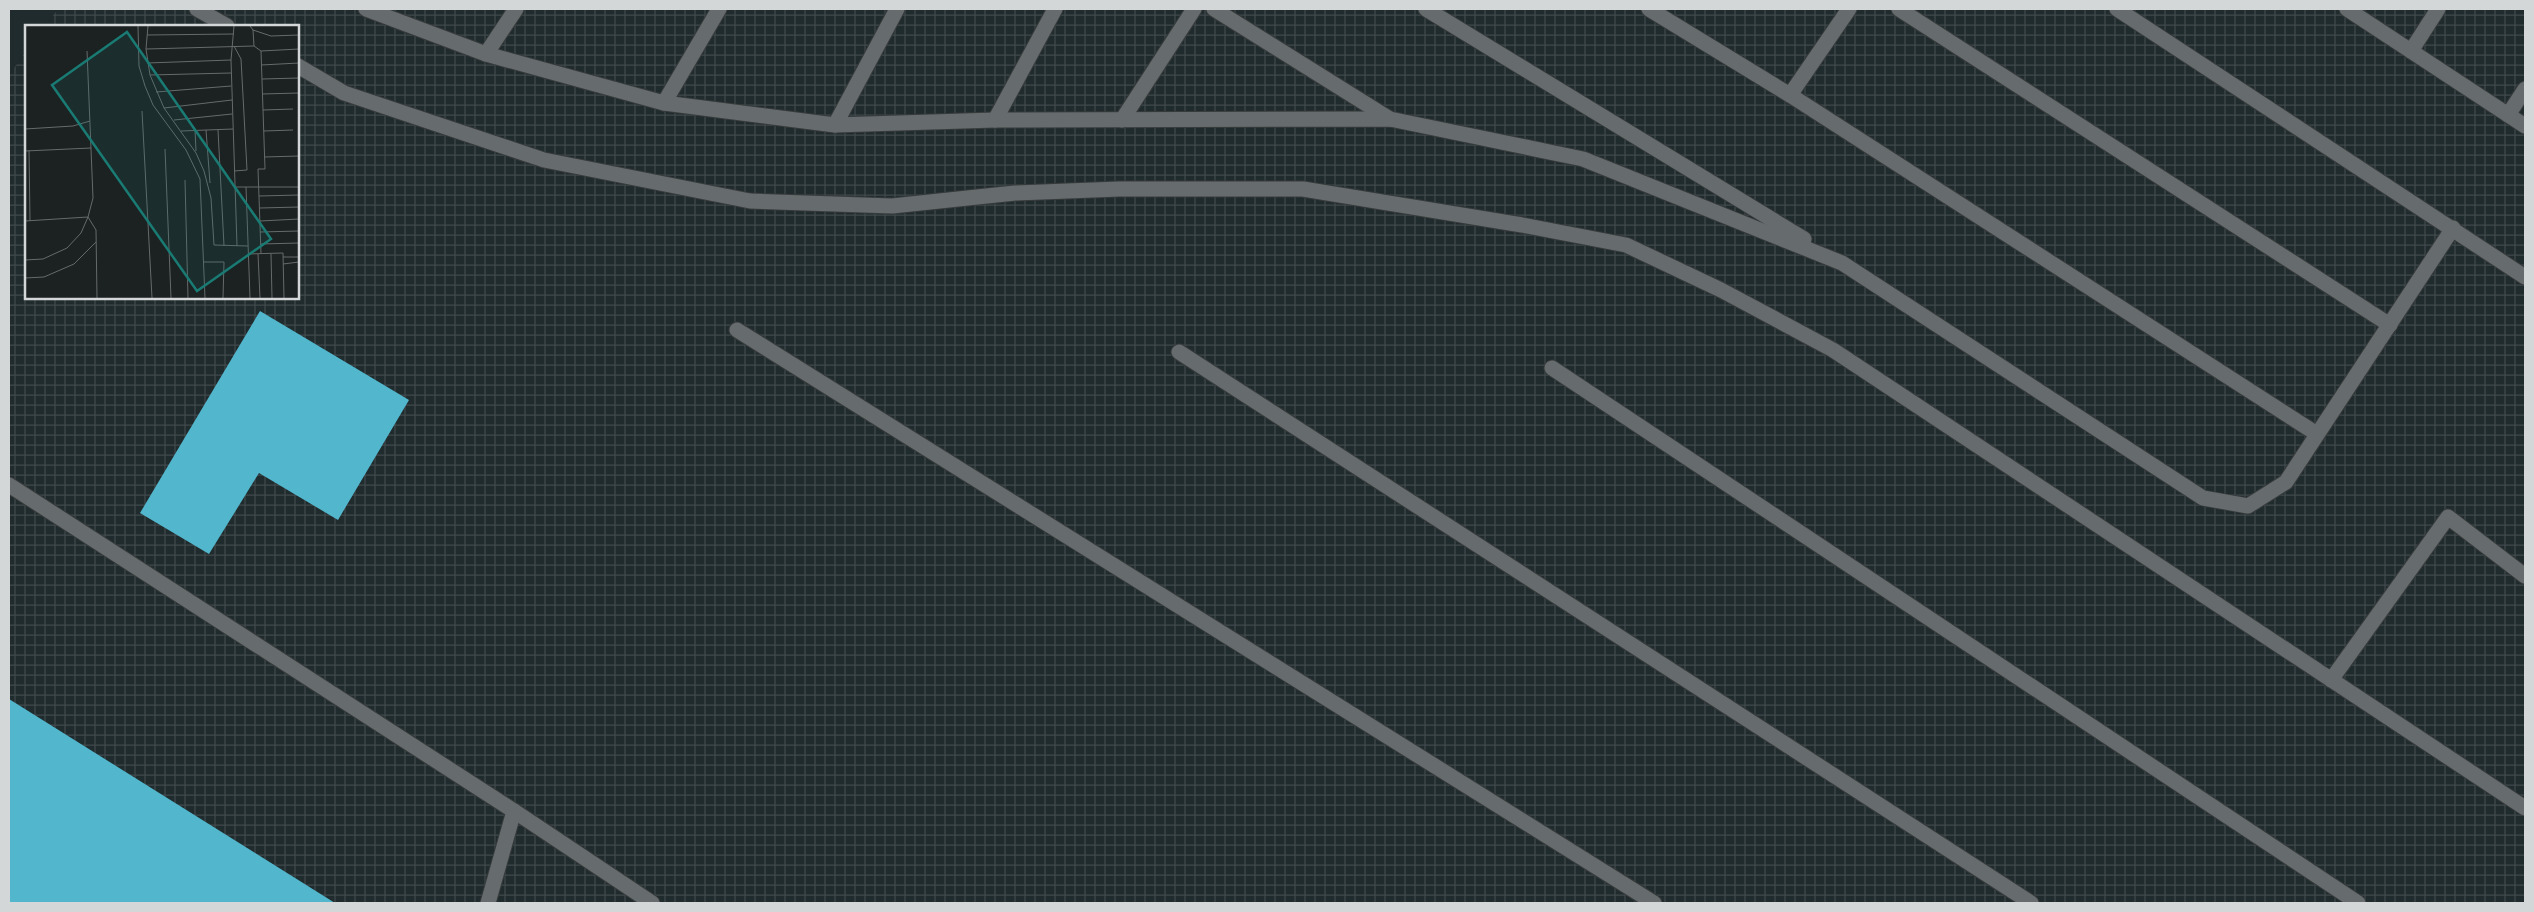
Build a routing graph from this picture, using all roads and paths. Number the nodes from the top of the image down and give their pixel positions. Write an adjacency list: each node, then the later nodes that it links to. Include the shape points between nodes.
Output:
1 (197, 9): 16 (lane)
2 (367, 9): 18 (lane)
3 (516, 9): 18 (lane)
4 (719, 9): 22 (lane)
5 (897, 9): 27 (lane)
6 (1055, 9): 24 (lane)
7 (1194, 9): 25 (lane)
8 (1214, 9): 26 (lane)
9 (1426, 9): 30 (lane)
10 (1649, 9): 21 (lane)
11 (1849, 9): 21 (lane)
12 (1899, 9): 32 (lane)
13 (2117, 9): 29 (lane)
14 (2347, 9): 17 (lane)
15 (2438, 9): 17 (lane)
16 (225, 25)
17 (2411, 51): 23 (lane)
18 (486, 54): 22 (lane)
19 (299, 67): 39 (lane, via 344,93 544,160 750,201 892,206 1016,193 1118,189 1303,189 1626,245 1721,290 1833,350)
20 (2525, 89): 23 (lane)
21 (1790, 95): 36 (lane)
22 (664, 103): 27 (lane)
23 (2508, 115): 28 (lane)
24 (995, 120): 25 (lane); 27 (lane)
25 (1122, 120): 26 (lane)
26 (1390, 120): 30 (lane, via 1583,159)
27 (835, 125)
28 (2525, 126)
29 (2453, 228): 31 (lane); 32 (lane)
30 (1842, 263): 36 (lane, via 2203,498 2248,506 2286,482)
31 (2525, 277)
32 (2390, 325): 36 (lane)
33 (737, 330): 44 (lane)
34 (1179, 352): 45 (lane)
35 (1552, 368): 46 (lane)
36 (2317, 434)
37 (9, 485): 41 (lane)
38 (2525, 576): 39 (lane, via 2448,517)
39 (2331, 680): 40 (lane)
40 (2525, 808)
41 (514, 810): 42 (lane); 43 (lane)
42 (488, 903)
43 (652, 903)
44 (1654, 903)
45 (2031, 903)
46 (2358, 903)

